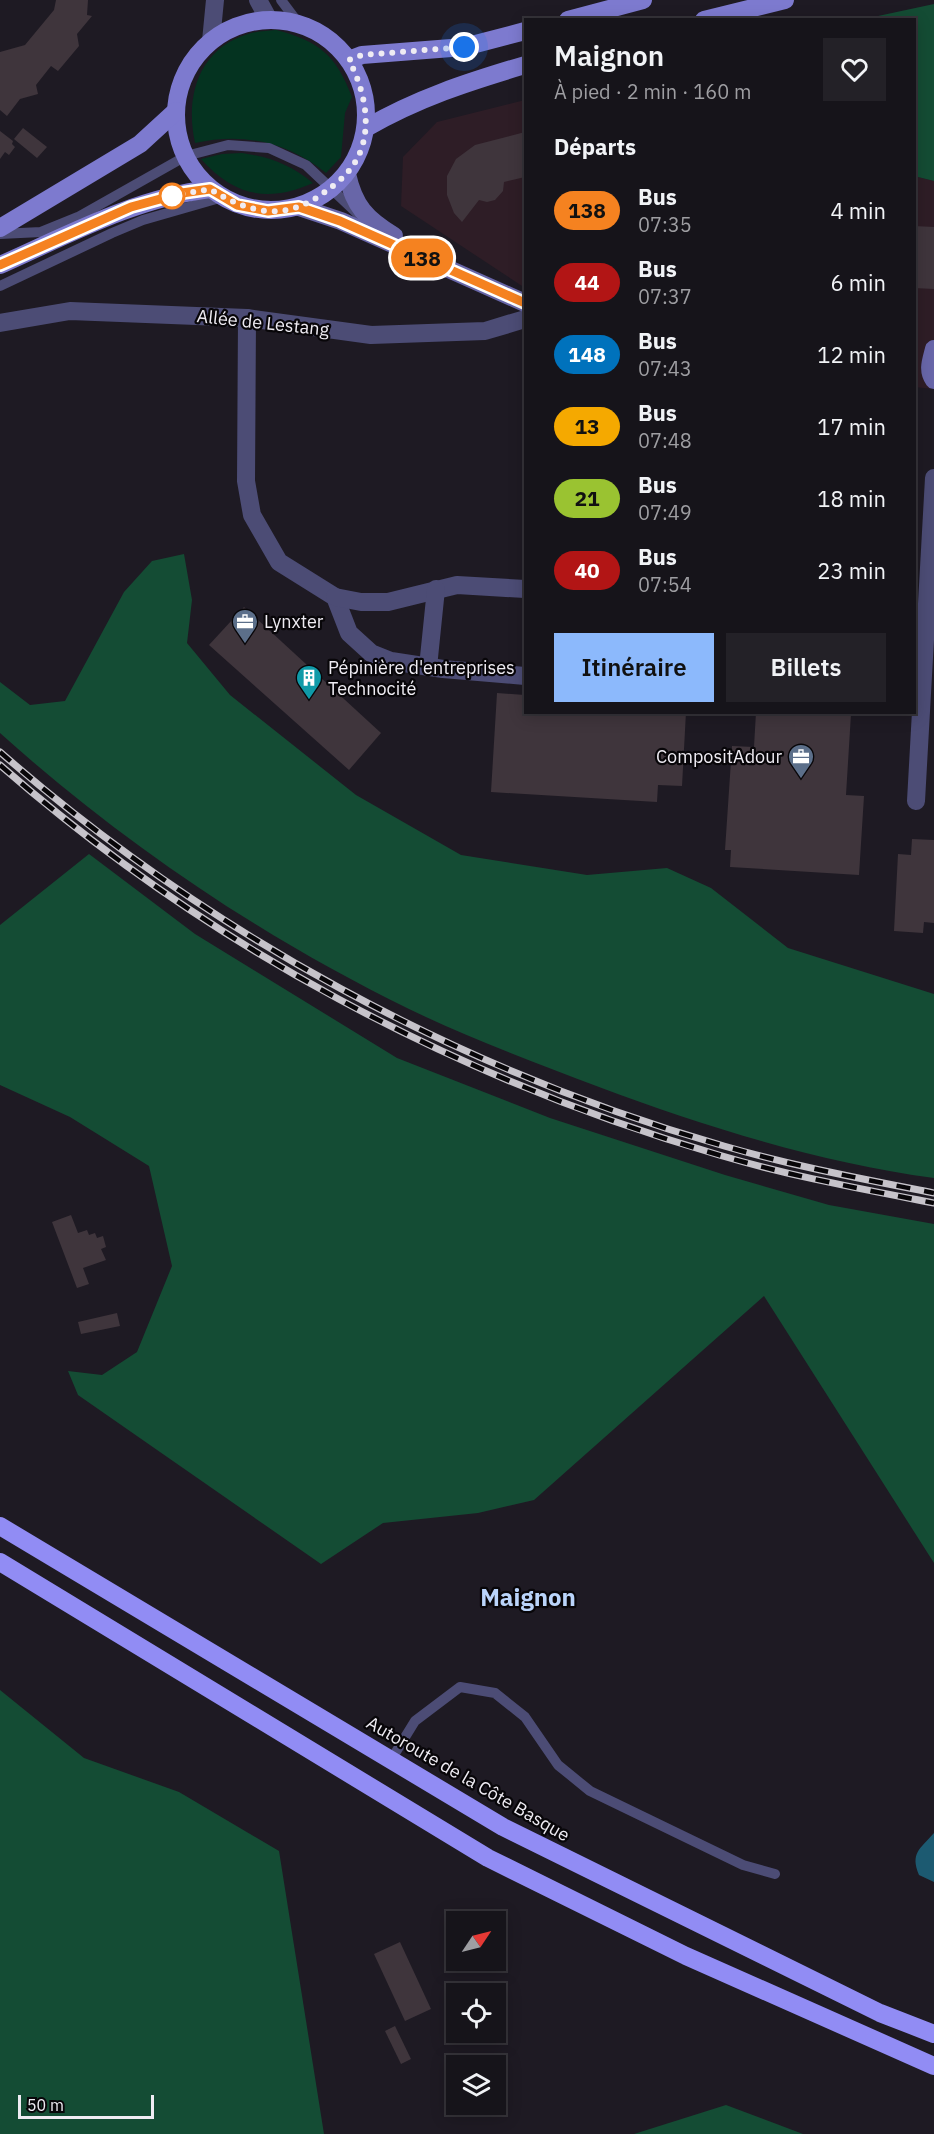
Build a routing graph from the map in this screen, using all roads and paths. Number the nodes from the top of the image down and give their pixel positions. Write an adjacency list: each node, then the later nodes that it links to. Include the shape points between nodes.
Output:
1 (215, 0): 11 (street)
2 (258, 0): 8 (street)
3 (281, 0): 9 (lane)
4 (643, 0): 6 (main road)
5 (785, 0): 7 (main road)
6 (576, 18)
7 (712, 18)
8 (269, 20): 9 (main road); 11 (main road, via 248,22)
9 (299, 24): 12 (main road, via 335,45)
10 (524, 31): 12 (main road, via 464,47 362,55)
11 (211, 41): 14 (main road, via 186,72)
12 (349, 60): 15 (main road, via 366,104)
13 (524, 65): 15 (main road, via 441,91)
14 (176, 111): 16 (main road, via 179,140); 22 (main road, via 140,144)
15 (366, 128): 17 (main road, via 362,147)
16 (186, 156): 18 (lane, via 228,145 269,148 306,165); 19 (main road, via 191,167); 23 (lane, via 78,218 41,232)
17 (347, 174): 18 (main road); 21 (main road, via 358,207)
18 (331, 188): 20 (main road); 21 (lane, via 353,211)
19 (217, 193): 20 (main road, via 237,205 268,211); 24 (main road, via 182,193 131,207); 26 (lane, via 112,232)
20 (299, 207): 25 (main road, via 340,221)
21 (376, 225): 25 (main road)
22 (0, 228)
23 (0, 234)
24 (0, 265)
25 (467, 279): 27 (main road)
26 (0, 286)
27 (524, 303)
28 (247, 318): 29 (street, Allée de Lestang, via 371,335 485,331); 30 (street, Allée de Lestang, via 70,311); 35 (street, via 246,481 252,515 279,562)
29 (524, 318)
30 (0, 323)
31 (934, 478): 32 (street)
32 (932, 543): 36 (street)
33 (524, 589): 34 (street, via 457,585)
34 (436, 590): 35 (street, via 388,602); 37 (street)
35 (335, 597): 37 (street, via 349,633 370,653)
36 (920, 613): 39 (street)
37 (428, 667): 38 (street)
38 (524, 676)
39 (918, 704): 40 (street)
40 (916, 801)
41 (0, 1526): 43 (highway, Autoroute de la Côte Basque)
42 (0, 1562): 46 (highway, via 488,1858 686,1956)
43 (390, 1760): 44 (lane, via 415,1721 460,1687 495,1693 525,1717 558,1765 590,1791 743,1865); 45 (highway, Autoroute de la Côte Basque, via 503,1827 880,2013)
44 (775, 1874)
45 (934, 2034)
46 (934, 2066)

